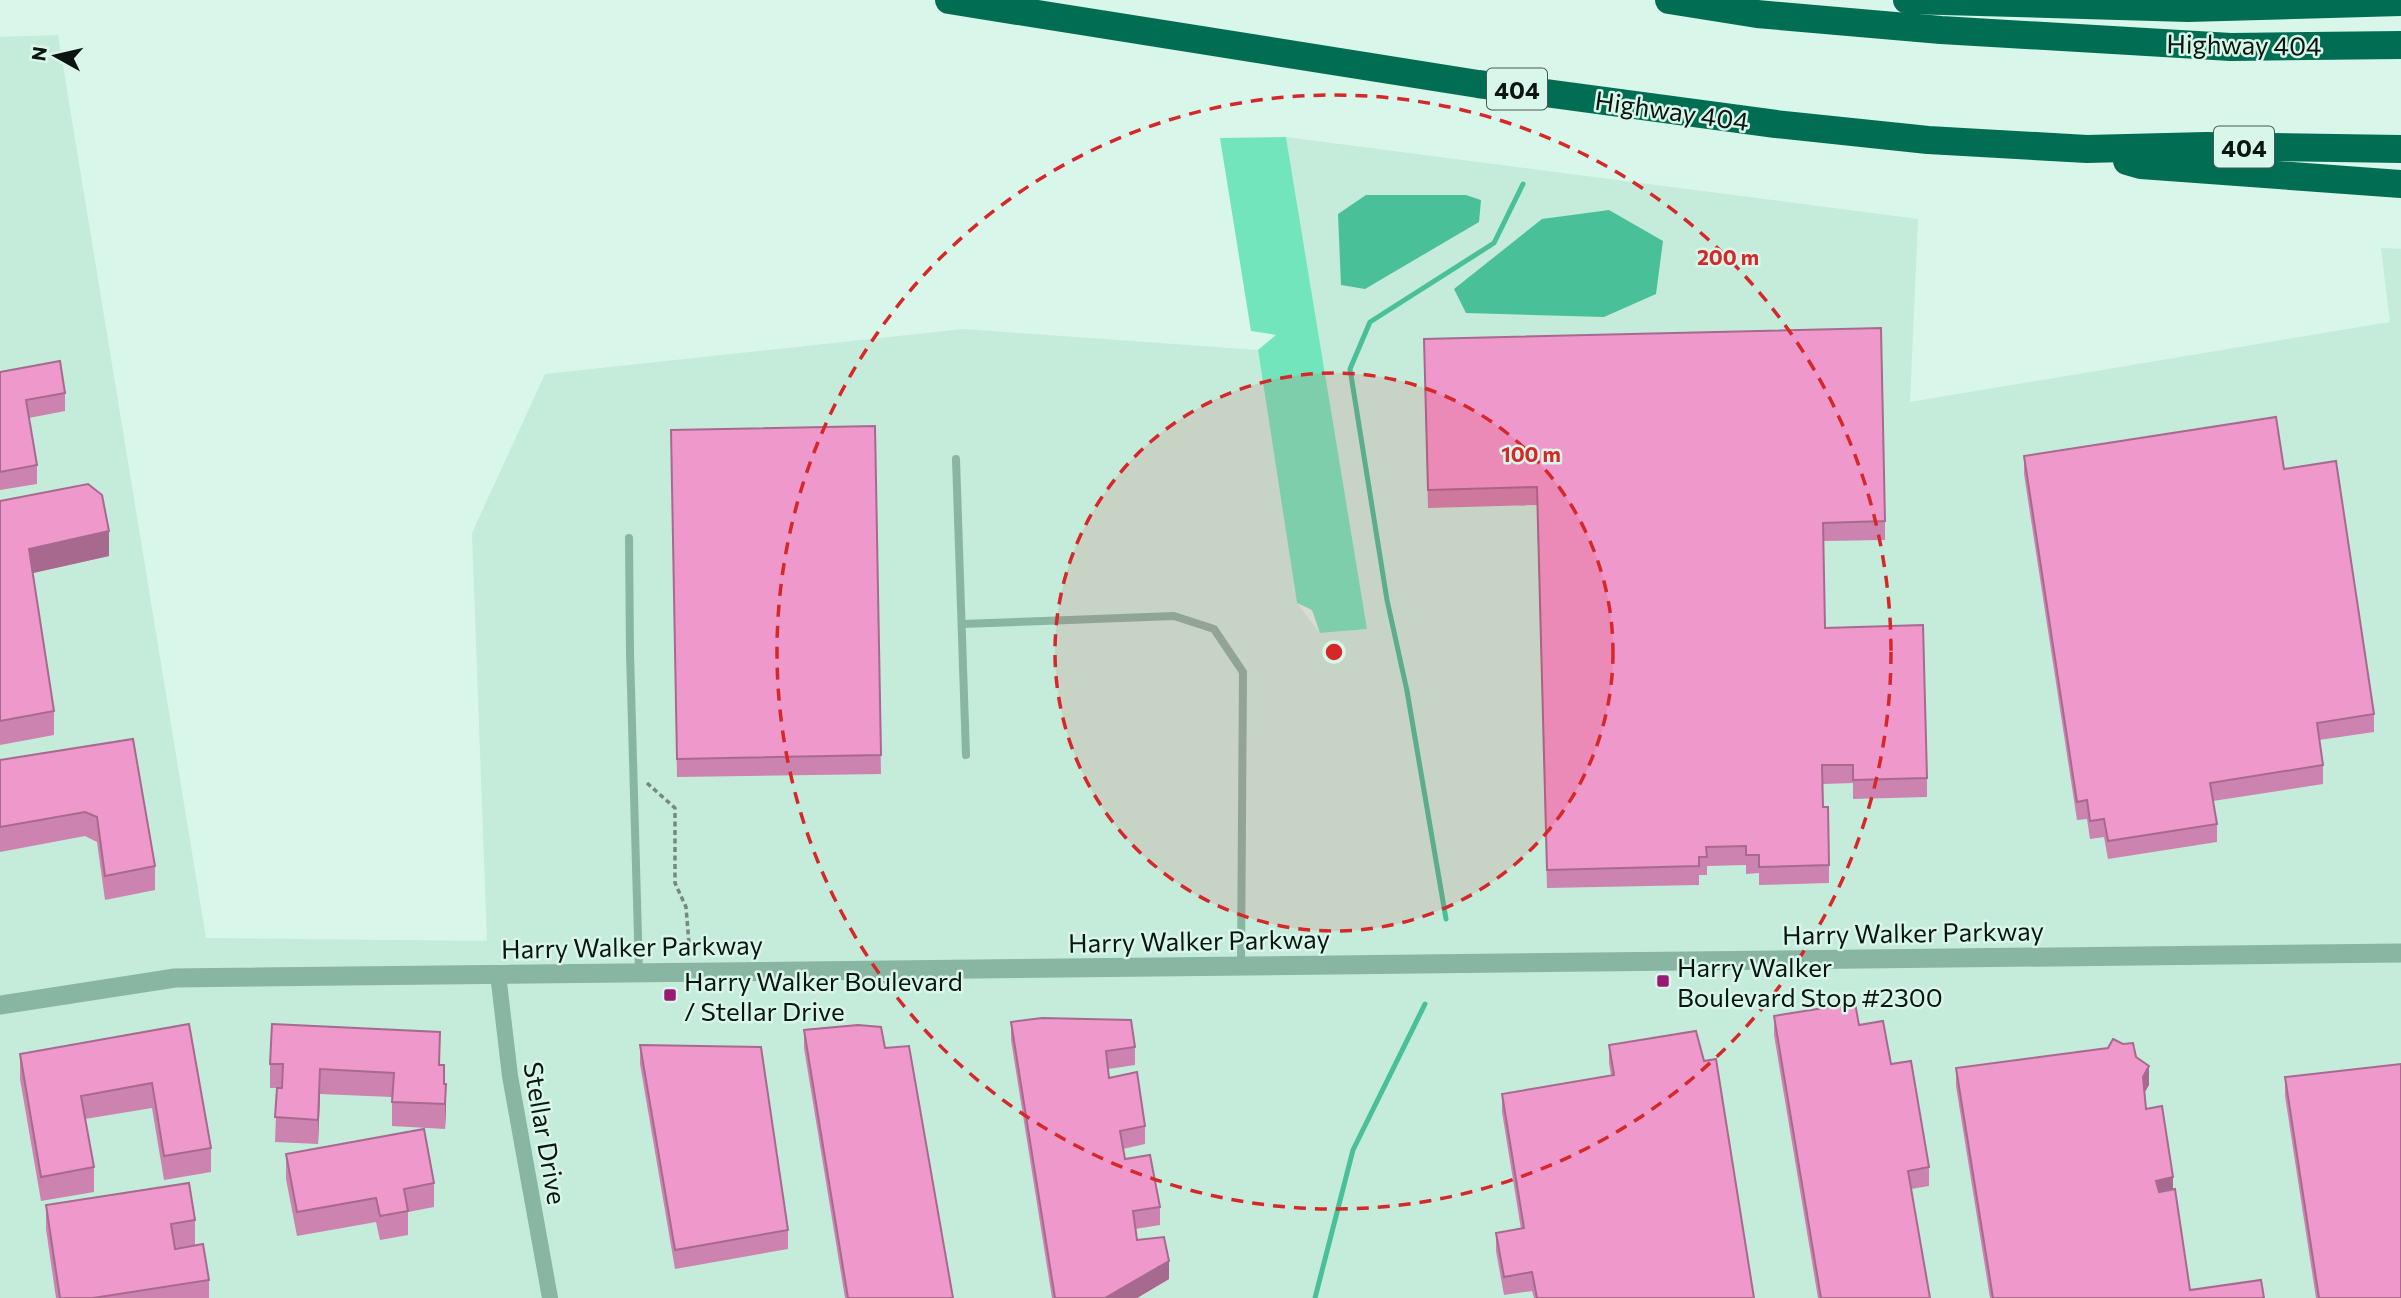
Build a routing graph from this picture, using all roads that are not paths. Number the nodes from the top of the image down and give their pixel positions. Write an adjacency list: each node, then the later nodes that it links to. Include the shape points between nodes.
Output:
1 (949, 0): 6 (highway, Highway 404 / 404, via 1478,84 1749,120 1928,140)
2 (1669, 0): 5 (highway, Highway 404, via 1756,14 1941,30 2231,47)
3 (1907, 0): 4 (highway, via 2188,8)
4 (2401, 2)
5 (2401, 44)
6 (2087, 149): 7 (highway, Highway 404 / 404); 8 (highway, via 2141,165)
7 (2401, 149)
8 (2401, 184)
9 (957, 459): 11 (lane)
10 (629, 538): 15 (lane)
11 (962, 624): 12 (lane); 14 (lane, via 1174,616 1214,629 1243,672)
12 (966, 755)
13 (2401, 953): 14 (street, Harry Walker Parkway)
14 (1241, 966): 15 (street, Harry Walker Parkway)
15 (639, 973): 16 (street, Harry Walker Parkway)
16 (498, 974): 17 (street, Harry Walker Parkway, via 175,978); 18 (street, Stellar Drive, via 510,1076)
17 (0, 1004)
18 (550, 1298)

